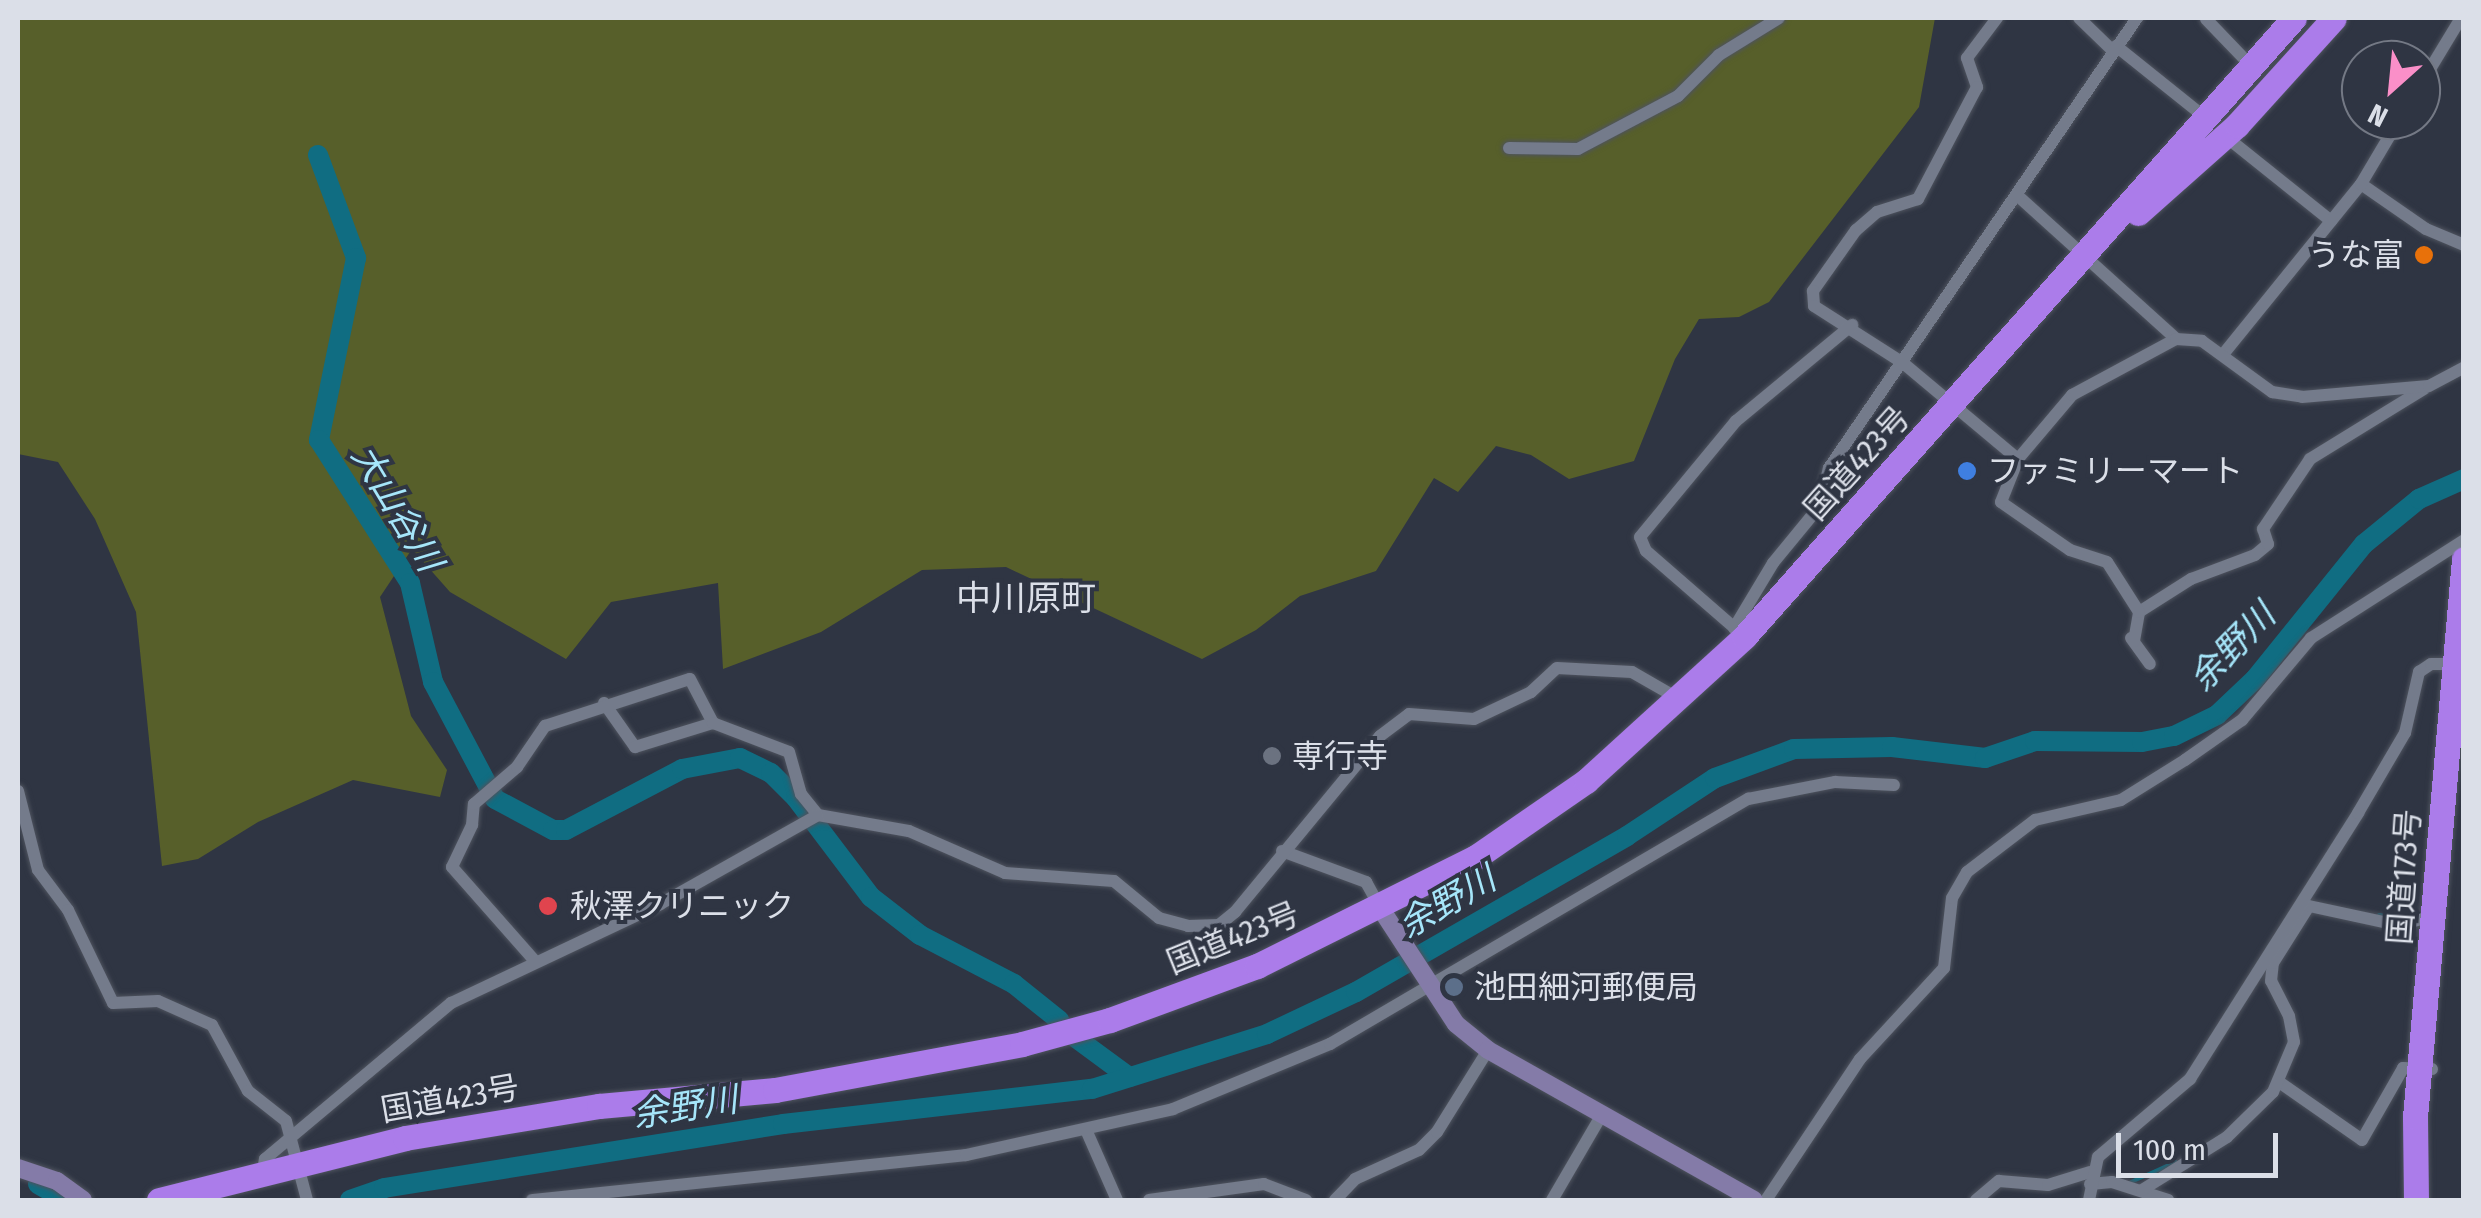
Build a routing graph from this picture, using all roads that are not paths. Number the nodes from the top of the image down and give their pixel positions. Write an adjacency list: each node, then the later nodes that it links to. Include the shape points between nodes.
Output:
1 (1778, 18): 15 (street, via 1720,55 1678,96 1578,149)
2 (1997, 18): 23 (street, via 1968,58 1977,86 1918,198 1876,212 1813,291 1814,306)
3 (2080, 18): 10 (street)
4 (2137, 18): 10 (street)
5 (2318, 18): 9 (highway)
6 (2334, 18): 13 (highway, 国道423号)
7 (2462, 18): 11 (street)
8 (2206, 19): 12 (street)
9 (2299, 25): 12 (highway, 国道423号); 17 (highway); 19 (highway, via 2188,148)
10 (2114, 48): 13 (street); 18 (street)
11 (2441, 52)
12 (2251, 66): 13 (highway, 国道423号)
13 (2216, 127): 17 (highway, 国道423号); 19 (highway, 国道423号); 20 (street)
14 (2388, 140): 16 (street)
15 (1509, 148)
16 (2361, 184): 20 (street); 21 (street, via 2414,222)
17 (2164, 190): 22 (highway, 国道423号)
18 (2018, 196): 22 (street); 26 (street)
19 (2127, 204): 22 (highway, 国道423号)
20 (2332, 220): 25 (street)
21 (2464, 244)
22 (2083, 256): 24 (street); 29 (highway, 国道423号)
23 (1852, 325): 26 (street); 34 (street, via 1736,421 1640,537 1646,551)
24 (2176, 338): 25 (street); 30 (street, via 2072,394)
25 (2225, 352): 28 (street, via 2260,385 2302,397)
26 (1903, 363): 29 (street); 34 (street, via 1828,468 1819,507 1774,563)
27 (2464, 367): 28 (street)
28 (2429, 386): 33 (street, via 2310,458 2263,529 2268,544 2255,555 2191,579)
29 (1954, 403): 30 (street); 34 (highway, 国道423号)
30 (2018, 459): 33 (street, via 2001,502 2070,550 2106,562)
31 (2464, 540): 69 (street, via 2311,638 2242,720 2185,760 2121,800 2035,820 1967,872 1952,898 1944,968 1860,1060)
32 (2464, 559): 36 (highway, 国道173号)
33 (2138, 612): 35 (street, via 2131,637)
34 (1739, 632): 37 (highway, 国道423号)
35 (2150, 664)
36 (2458, 664): 46 (highway, 国道173号); 48 (street, via 2419,672 2405,733)
37 (1681, 701): 44 (street, via 1632,672 1557,668 1531,692 1474,719 1409,714 1380,736); 45 (highway, 国道423号, via 1539,816)
38 (604, 702): 40 (street, via 635,748); 40 (street, via 690,678); 47 (street, via 546,726 517,767 474,804 472,825 452,867)
39 (2464, 720): 51 (highway, 国道173号)
40 (713, 723): 43 (street, via 789,752 801,794)
41 (1894, 784): 49 (street, via 1835,782 1748,799)
42 (18, 791): 55 (street, via 38,870 68,910 113,1003 158,1002 212,1025 248,1091 286,1121)
43 (818, 816): 44 (street, via 908,832 1006,872 1114,881 1159,918 1188,926 1220,925); 47 (street, via 660,904)
44 (1282, 852): 45 (street, via 1366,882)
45 (1384, 916): 49 (street); 55 (highway, 国道423号, via 1197,990 1022,1044 775,1090)
46 (2434, 916): 48 (street, via 2398,926 2309,906); 51 (highway, 国道173号)
47 (534, 960): 55 (street, via 451,1003)
48 (2268, 960): 52 (street, via 2294,1042); 57 (street, via 2190,1079 2098,1157)
49 (1428, 984): 50 (street, via 1456,1024); 54 (street, via 1264,1076)
50 (1488, 1050): 53 (street); 66 (street, via 1419,1150 1354,1179)
51 (2426, 1069): 52 (street, via 2403,1068 2362,1140); 73 (highway, 国道173号); 74 (highway, 国道173号)
52 (2279, 1082): 58 (street, via 2228,1137)
53 (1600, 1118): 67 (street); 68 (street)
54 (1087, 1132): 62 (street, via 966,1155); 63 (street)
55 (292, 1149): 59 (street); 61 (highway, 国道423号, via 263,1171)
56 (18, 1168): 60 (street)
57 (2090, 1178): 58 (street); 70 (street, via 2048,1185 2000,1182); 71 (street)
58 (2142, 1190): 72 (street)
59 (306, 1197)
60 (84, 1200)
61 (160, 1200)
62 (532, 1200)
63 (1117, 1200)
64 (1149, 1200): 65 (street, via 1264,1184)
65 (1306, 1200)
66 (1335, 1200)
67 (1552, 1200)
68 (1754, 1200)
69 (1766, 1200)
70 (1976, 1200)
71 (2089, 1200)
72 (2168, 1200)
73 (2416, 1200)
74 (2432, 1200)

